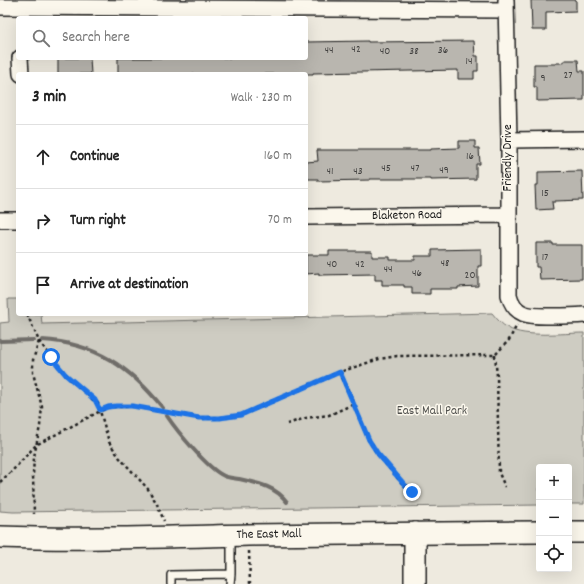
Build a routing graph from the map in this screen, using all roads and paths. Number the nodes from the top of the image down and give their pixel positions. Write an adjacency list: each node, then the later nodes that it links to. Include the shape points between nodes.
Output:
1 (506, 5): 3 (street); 7 (street, Friendly Drive)
2 (0, 7): 3 (street)
3 (20, 8)
4 (20, 60): 5 (street)
5 (21, 72)
6 (584, 139): 7 (street)
7 (509, 140): 8 (street, Friendly Drive)
8 (508, 215): 9 (street, Blaketon Road); 12 (street, Friendly Drive, via 509,295)
9 (308, 217)
10 (0, 220): 11 (street)
11 (16, 220)
12 (521, 313): 13 (street, via 531,316); 16 (path, via 509,340)
13 (584, 315)
14 (28, 316): 15 (path)
15 (39, 341): 19 (path, via 66,375 95,400); 21 (path, via 33,365 34,379 42,406)
16 (495, 355): 17 (path, via 397,356 378,359); 23 (path, via 499,473)
17 (340, 372): 18 (path); 19 (path, via 241,415 199,418 127,406)
18 (354, 404): 20 (path, via 330,415); 24 (path, via 369,440 378,454)
19 (100, 410): 21 (path); 32 (path, via 109,442 151,494)
20 (287, 424)
21 (36, 445): 22 (path); 25 (path, via 33,475)
22 (0, 482)
23 (505, 487)
24 (412, 492)
25 (34, 514)
26 (536, 532): 29 (main road, The East Mall)
27 (572, 532): 28 (main road)
28 (584, 532)
29 (415, 533): 30 (main road, The East Mall); 37 (main road)
30 (240, 535): 32 (main road, The East Mall); 33 (lane); 36 (path)
31 (0, 537): 32 (main road, The East Mall)
32 (170, 537)
33 (231, 574): 34 (lane, via 170,575); 35 (lane)
34 (171, 584)
35 (230, 584)
36 (250, 584)
37 (415, 584)

